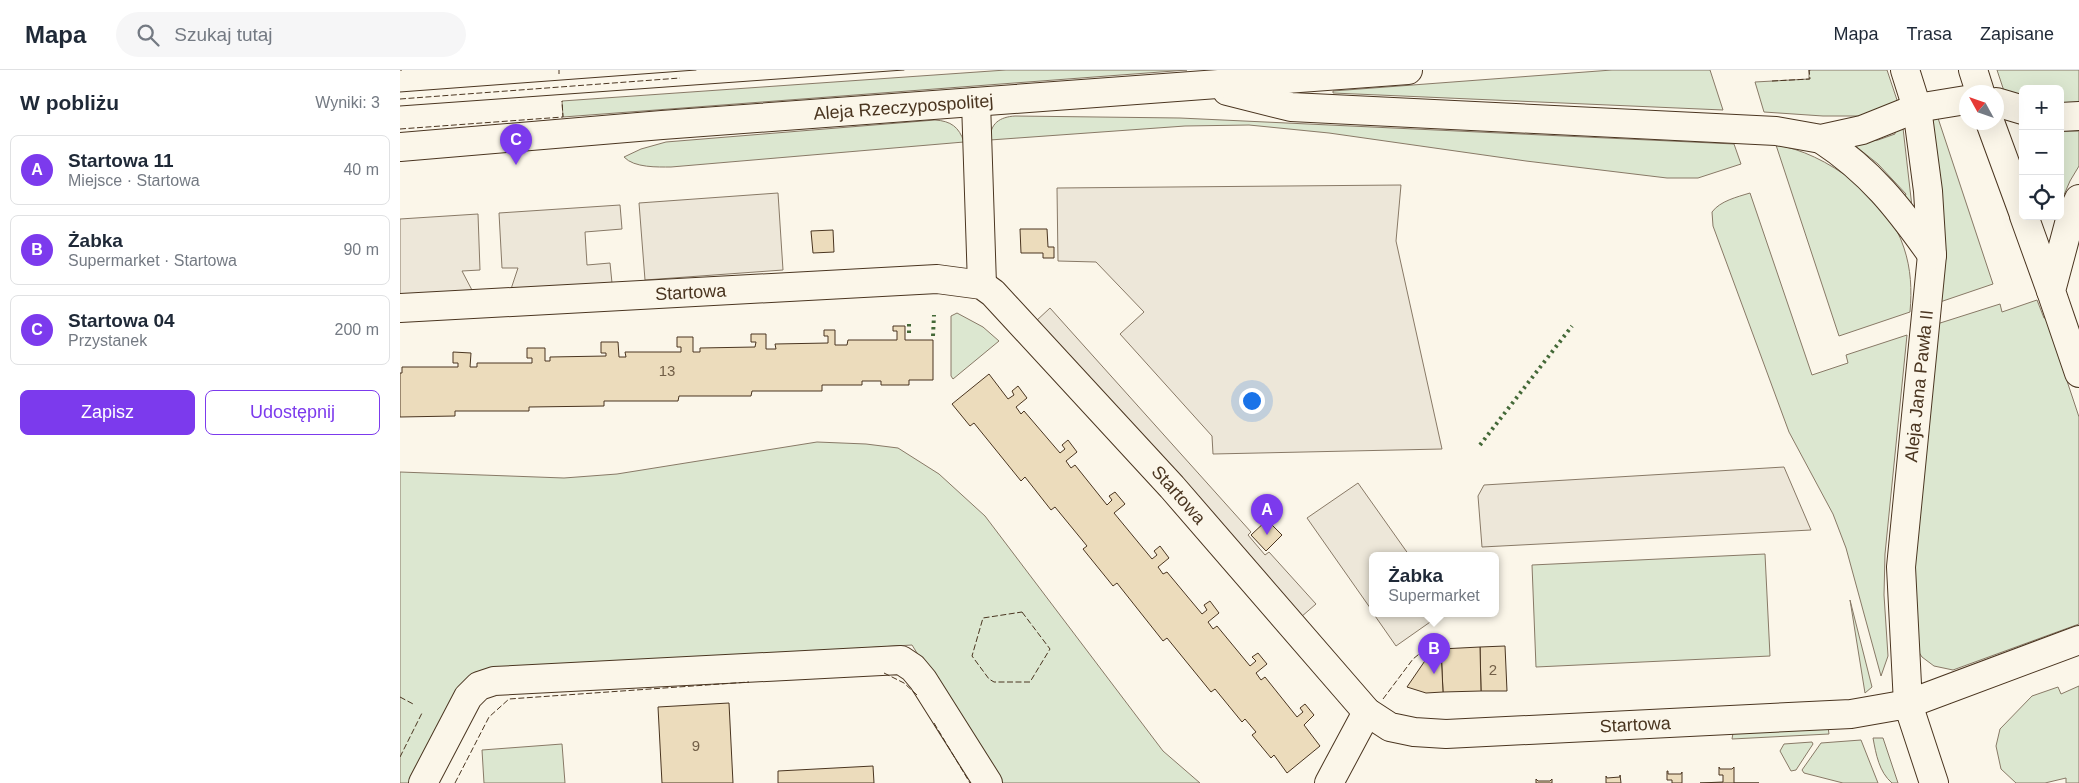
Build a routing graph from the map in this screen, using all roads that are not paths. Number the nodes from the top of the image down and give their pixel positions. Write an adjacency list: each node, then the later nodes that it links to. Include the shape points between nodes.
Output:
1 (1408, 70): 4 (main road, Aleja Rzeczypospolitej)
2 (1905, 70): 9 (main road, Aleja Jana Pawła II)
3 (1973, 70): 5 (main road)
4 (1204, 85): 7 (main road, Aleja Rzeczypospolitej); 14 (main road, via 1291,107 1776,131)
5 (1978, 85)
6 (1959, 101): 9 (main road)
7 (976, 102): 15 (main road, Aleja Rzeczypospolitej); 20 (main road)
8 (2004, 104): 10 (main road)
9 (1917, 108): 14 (main road, via 1862,130); 19 (main road, Aleja Jana Pawła II, via 1928,191)
10 (2019, 109)
11 (2079, 116): 12 (main road)
12 (2064, 117)
13 (1993, 130): 17 (main road)
14 (1821, 139): 19 (main road, via 1842,152 1874,180)
15 (400, 147)
16 (2079, 199): 21 (main road, via 2071,216)
17 (2019, 201)
18 (2025, 220): 21 (main road)
19 (1932, 255): 25 (main road, Aleja Jana Pawła II, via 1901,567)
20 (982, 285): 22 (main road, Startowa, via 937,279); 26 (main road, Startowa, via 1023,324 1172,487)
21 (2051, 291): 23 (main road)
22 (400, 308)
23 (2079, 373)
24 (2079, 640): 25 (main road)
25 (1908, 704): 26 (main road, Startowa, via 1851,714 1446,734 1390,727); 30 (main road, Aleja Jana Pawła II)
26 (1367, 712): 29 (main road)
27 (423, 783): 28 (main road, via 468,697 479,686 494,681 902,660 923,680)
28 (988, 783)
29 (1329, 783)
30 (1934, 783)

